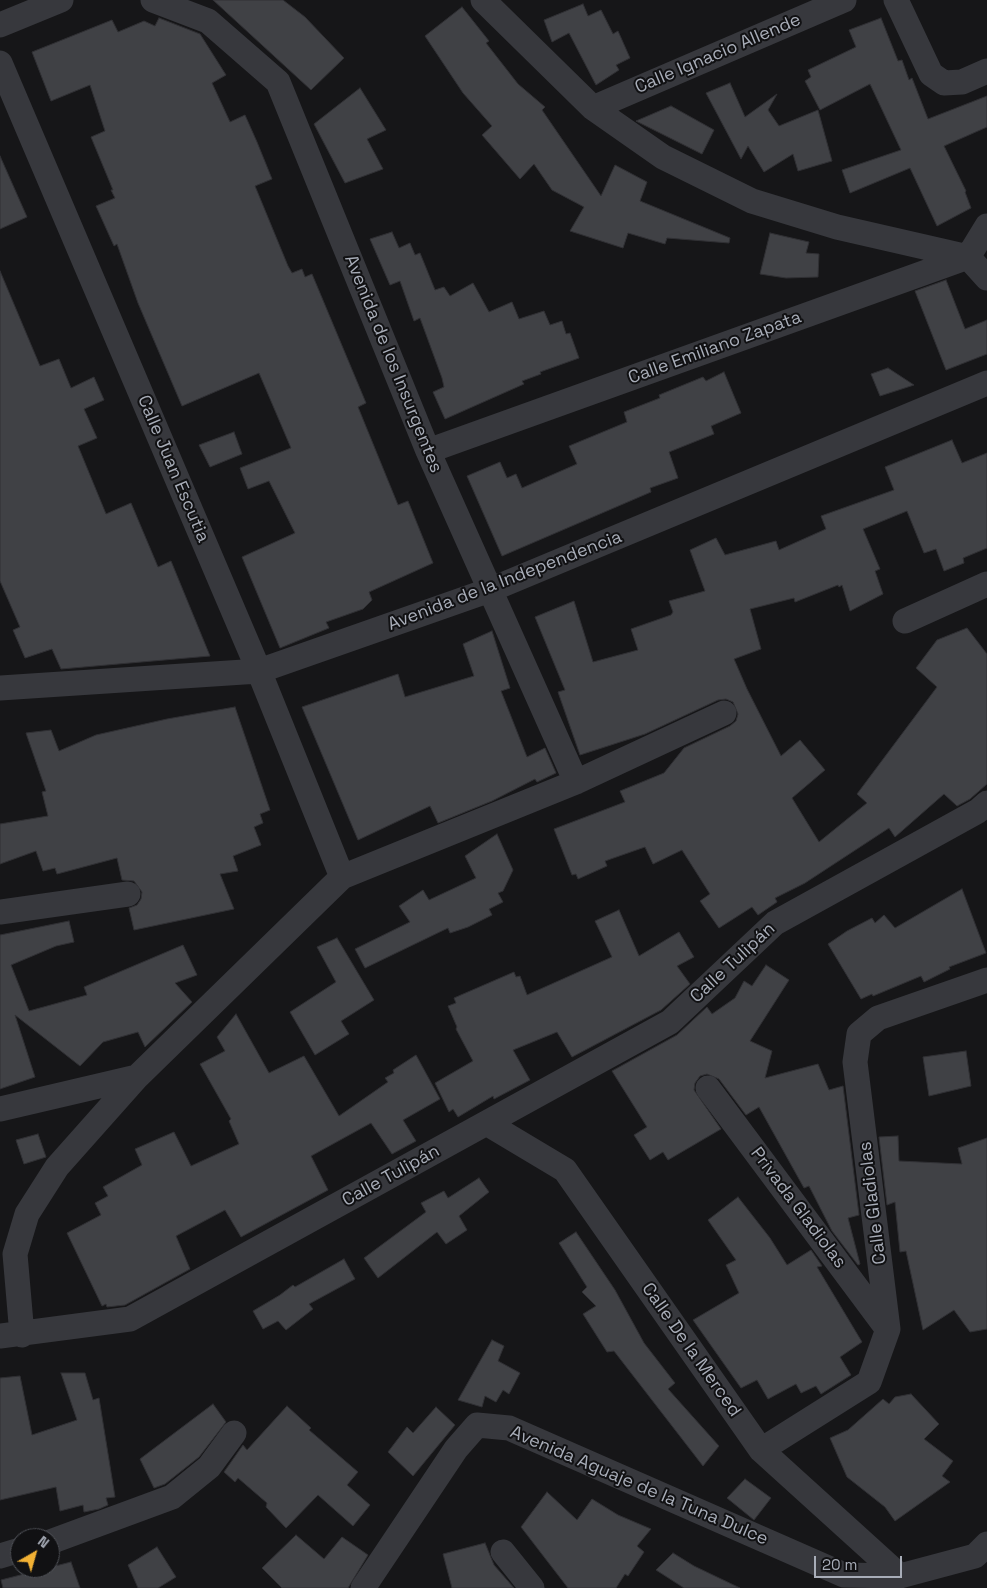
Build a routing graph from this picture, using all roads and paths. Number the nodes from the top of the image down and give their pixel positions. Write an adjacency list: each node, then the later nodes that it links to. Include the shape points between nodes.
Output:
1 (61, 0): 6 (street)
2 (153, 0): 14 (street, Avenida de los Insurgentes, via 208,21 278,82)
3 (483, 0): 9 (street)
4 (844, 0): 9 (street, Calle Ignacio Allende)
5 (896, 0): 8 (street, via 931,74 944,83 962,82)
6 (0, 25)
7 (0, 63): 18 (street, Calle Juan Escutia)
8 (987, 71)
9 (593, 108): 11 (street, via 663,157 752,201 837,227)
10 (987, 226): 11 (street)
11 (968, 258): 12 (street); 14 (street, Calle Emiliano Zapata)
12 (987, 278)
13 (987, 383): 16 (street, Avenida de la Independencia)
14 (428, 451): 16 (street, Avenida de los Insurgentes)
15 (987, 584): 17 (street)
16 (490, 590): 18 (street, Avenida de la Independencia); 21 (street, Avenida de los Insurgentes)
17 (904, 621)
18 (259, 671): 19 (street, Avenida de la Independencia); 23 (street, Calle Juan Escutia)
19 (1, 685)
20 (724, 713): 21 (street, Calle Tulipán)
21 (576, 782): 23 (street, Calle Tulipán)
22 (987, 803): 30 (street, Calle Tulipán, via 978,811 775,923 670,1022)
23 (342, 877): 27 (street, Calle Tulipán)
24 (128, 894): 25 (street)
25 (0, 912)
26 (987, 980): 31 (street, Calle Gladiolas, via 878,1018 859,1034 855,1062)
27 (137, 1077): 29 (street); 32 (street, Calle Tulipán, via 57,1167 27,1214 15,1254)
28 (708, 1088): 31 (street, Privada Gladiolas)
29 (0, 1109)
30 (488, 1124): 32 (street, Calle Tulipán, via 130,1319); 34 (street, Calle De la Merced, via 565,1170)
31 (888, 1329): 34 (street, Calle Gladiolas, via 869,1382)
32 (11, 1336)
33 (234, 1433): 35 (street, via 209,1467 172,1497)
34 (761, 1450): 38 (street, Calle De la Merced)
35 (60, 1538)
36 (987, 1544): 38 (street, Avenida Aguaje de la Tuna Dulce, via 975,1556)
37 (503, 1552): 40 (street)
38 (900, 1576): 39 (street, Avenida Aguaje de la Tuna Dulce, via 844,1575 509,1428 477,1425 456,1449)
39 (363, 1588)
40 (532, 1588)

